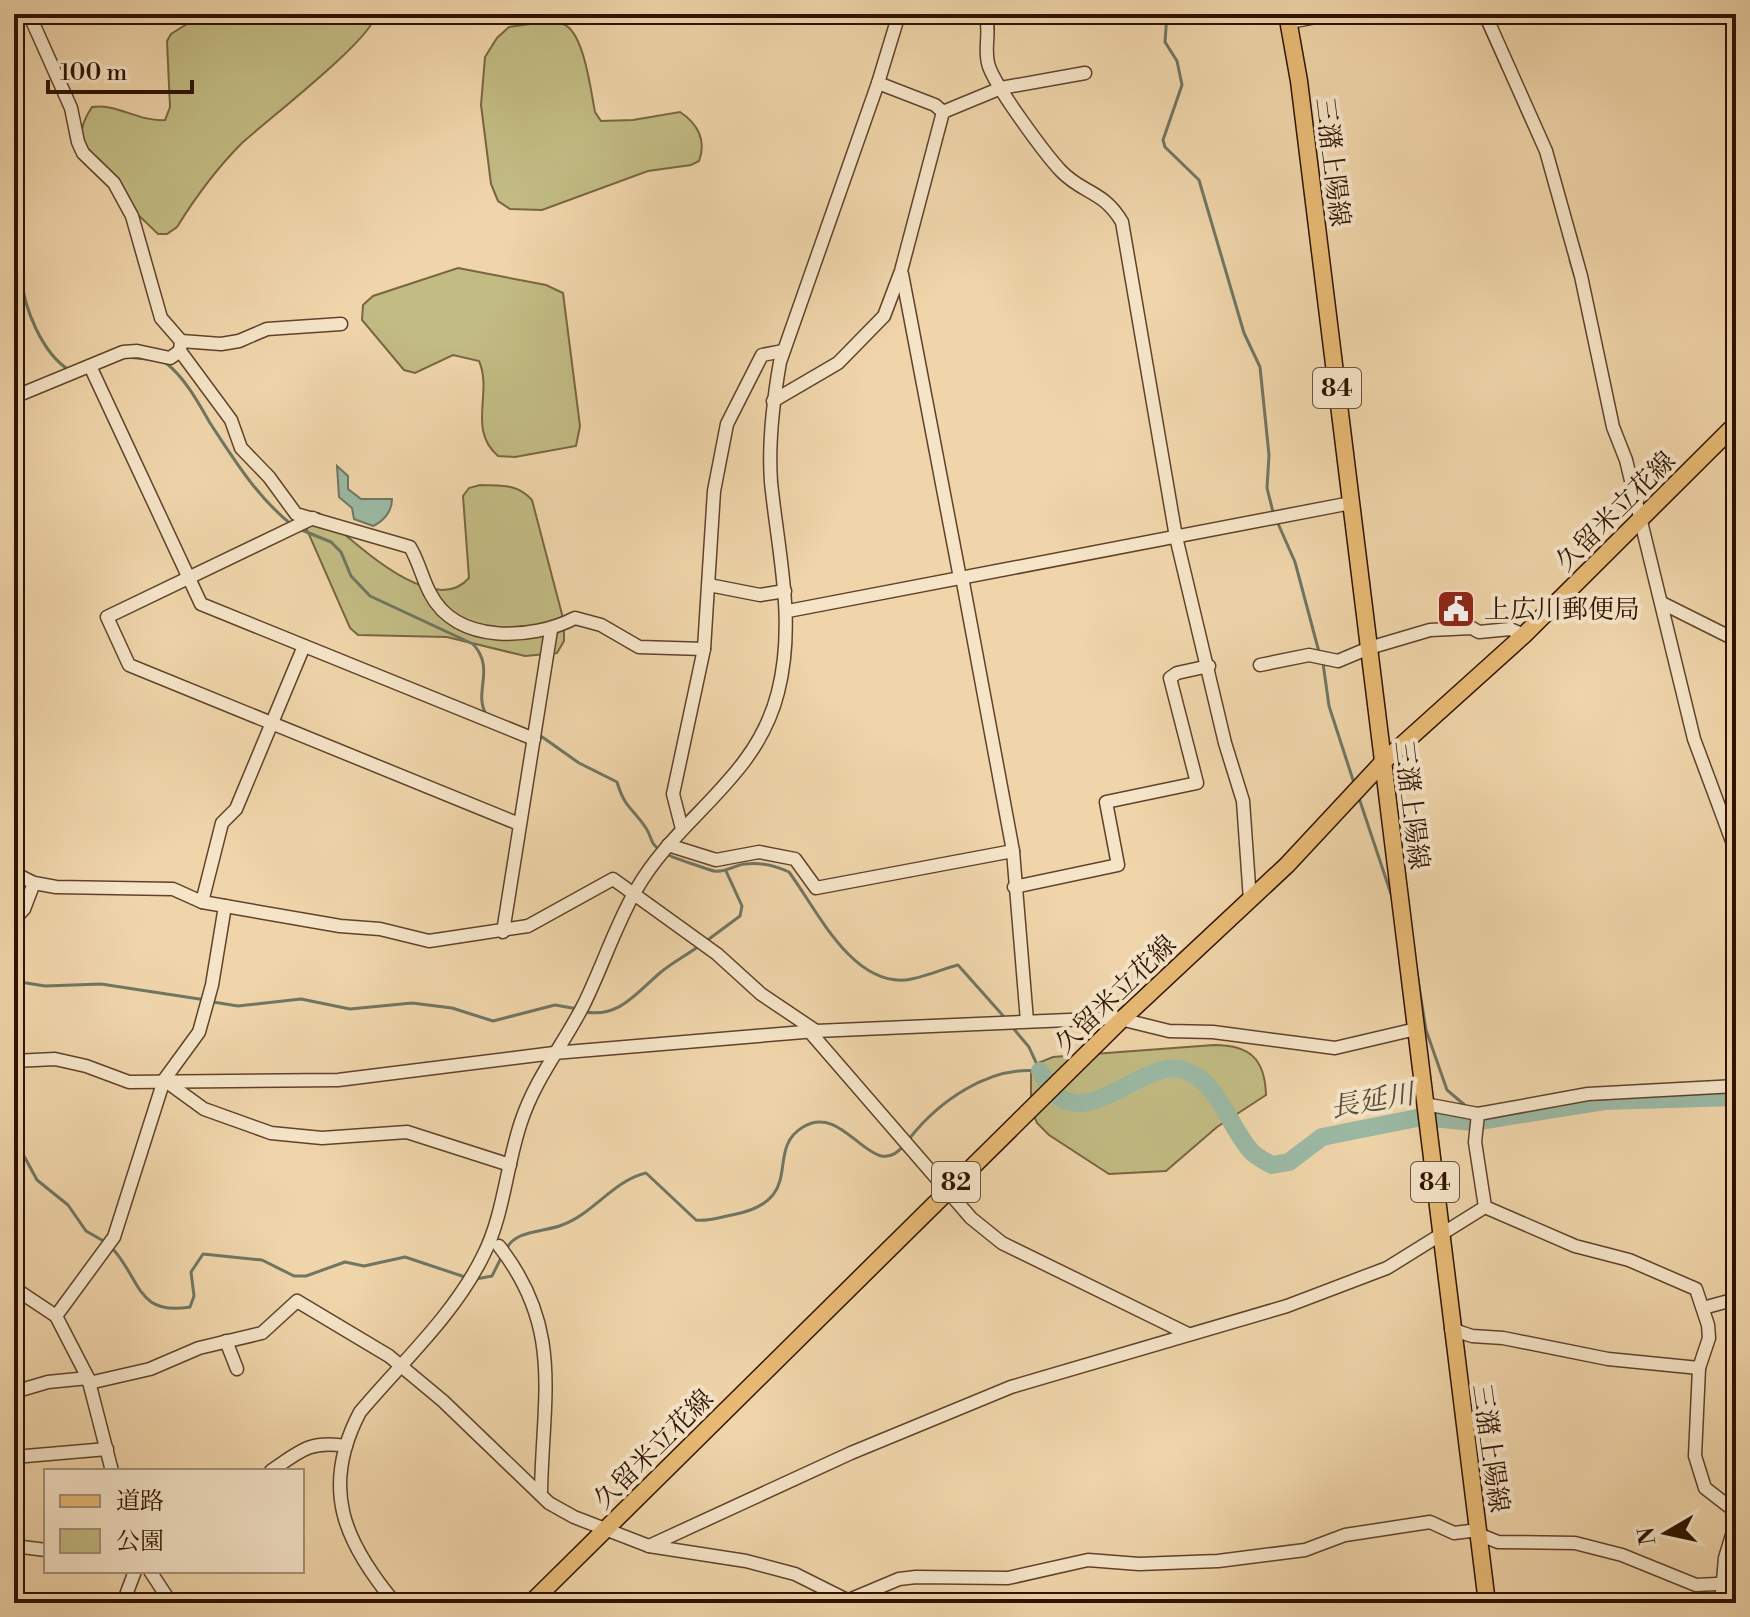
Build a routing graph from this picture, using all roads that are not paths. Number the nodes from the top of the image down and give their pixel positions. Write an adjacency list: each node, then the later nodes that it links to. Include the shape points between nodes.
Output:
1 (29, 14): 13 (street, via 71,108 83,153 114,183 132,216 161,318)
2 (899, 14): 8 (street)
3 (985, 14): 9 (street, via 988,65)
4 (1332, 14): 6 (street)
5 (1485, 14): 21 (street, via 1551,166 1613,427)
6 (1288, 18): 19 (main road, 三潴上陽線 / 84)
7 (1085, 73): 9 (street)
8 (878, 83): 10 (street); 14 (street)
9 (1001, 88): 10 (street); 22 (street, via 1062,173 1111,203 1122,222)
10 (943, 112): 11 (street)
11 (901, 271): 17 (street, via 884,316 838,363); 23 (street)
12 (341, 324): 13 (street, via 267,329 239,341)
13 (181, 346): 15 (street, via 170,358 123,352); 20 (street, via 231,420 241,448 269,477 289,509)
14 (783, 351): 17 (street); 25 (street, via 762,355 727,424 714,491)
15 (90, 366): 16 (street); 24 (street)
16 (14, 397)
17 (773, 401): 26 (street, via 771,480)
18 (1736, 424): 21 (main road, 久留米立花線 / 82)
19 (1351, 503): 22 (street); 33 (main road, 三潴上陽線 / 84)
20 (313, 518): 24 (street); 29 (street, via 410,547 430,594 450,617 479,630 510,634)
21 (1641, 521): 27 (street); 30 (main road, 久留米立花線 / 82)
22 (1176, 537): 23 (street); 36 (street)
23 (961, 578): 28 (street); 43 (street)
24 (188, 579): 32 (street, via 201,604); 37 (street, via 107,617 129,665)
25 (709, 585): 26 (street, via 760,595); 34 (street)
26 (785, 591): 28 (street)
27 (1662, 603): 31 (street); 44 (street, via 1694,739)
28 (788, 611): 41 (street, via 786,652 765,733 733,780)
29 (551, 630): 34 (street, via 575,618 601,625 639,647); 38 (street)
30 (1524, 635): 33 (street, via 1510,629 1430,630); 39 (main road, 久留米立花線 / 82)
31 (1736, 640)
32 (304, 646): 37 (street); 38 (street)
33 (1369, 648): 35 (street, via 1338,661 1309,655); 39 (main road, 三潴上陽線 / 84)
34 (704, 649): 41 (street, via 673,794)
35 (1260, 665)
36 (1209, 666): 47 (street, via 1170,678 1197,783 1106,802 1118,865); 49 (street, via 1243,801)
37 (273, 724): 40 (street); 50 (street, via 236,809 222,823)
38 (534, 739): 40 (street)
39 (1383, 762): 49 (main road, 久留米立花線 / 82); 56 (main road, 三潴上陽線 / 84)
40 (519, 824): 53 (street)
41 (682, 829): 42 (street)
42 (664, 850): 43 (street, via 716,860 759,852 795,859 816,888); 48 (street)
43 (1013, 851): 47 (street)
44 (1736, 852)
45 (14, 873): 46 (street)
46 (34, 883): 50 (street, via 173,889); 52 (street)
47 (1014, 887): 54 (street)
48 (634, 893): 53 (street, via 613,879 553,915); 57 (street); 58 (street, via 601,971)
49 (1250, 900): 55 (main road, 久留米立花線 / 82)
50 (202, 902): 51 (street)
51 (225, 906): 53 (street, via 429,941); 60 (street, via 199,1032)
52 (14, 920)
53 (503, 932)
54 (1027, 1021): 55 (street); 57 (street)
55 (1120, 1021): 56 (street, via 1335,1048); 65 (main road, 久留米立花線 / 82)
56 (1416, 1029): 62 (main road, 三潴上陽線 / 84)
57 (813, 1031): 58 (street); 65 (street)
58 (554, 1053): 60 (street, via 338,1080); 64 (street, via 520,1123)
59 (14, 1061): 60 (street, via 55,1059 129,1082)
60 (164, 1080): 64 (street, via 204,1109 271,1133 322,1138 407,1132); 72 (street, via 114,1237)
61 (1736, 1086): 63 (street, via 1588,1094)
62 (1425, 1104): 63 (street); 67 (main road, 三潴上陽線 / 84)
63 (1478, 1114): 66 (street, via 1475,1142)
64 (510, 1165): 76 (street, via 484,1254 453,1305)
65 (948, 1189): 74 (street, via 971,1218 1002,1243); 89 (main road, 久留米立花線 / 82)
66 (1485, 1207): 67 (street); 71 (street, via 1575,1246 1629,1260 1686,1284 1696,1289)
67 (1441, 1233): 73 (main road, 三潴上陽線 / 84); 74 (street, via 1387,1268 1287,1306)
68 (499, 1246): 86 (street, via 523,1277 540,1317 546,1359)
69 (14, 1288): 72 (street)
70 (1736, 1299): 71 (street)
71 (1703, 1308): 77 (street, via 1709,1338)
72 (56, 1316): 79 (street)
73 (1451, 1329): 77 (street, via 1608,1359); 90 (main road, 三潴上陽線 / 84)
74 (1188, 1334): 92 (street, via 1011,1387)
75 (226, 1341): 76 (street, via 262,1333 297,1301); 78 (street); 79 (street, via 150,1369)
76 (400, 1365): 81 (street, via 360,1412); 86 (street)
77 (1699, 1368): 87 (street, via 1695,1456 1705,1488)
78 (237, 1369)
79 (88, 1381): 80 (street, via 48,1382); 82 (street)
80 (14, 1392)
81 (346, 1446): 85 (street, via 308,1446); 101 (street, via 340,1502 346,1529 365,1567)
82 (107, 1449): 83 (street); 84 (street)
83 (14, 1457)
84 (112, 1469)
85 (274, 1469)
86 (541, 1491): 89 (street, via 549,1503)
87 (1736, 1512)
88 (1736, 1522): 96 (street)
89 (605, 1531): 92 (street); 102 (main road, 久留米立花線 / 82)
90 (1478, 1532): 96 (street, via 1498,1542 1575,1543 1622,1555 1696,1585); 98 (street, via 1454,1533 1430,1522 1345,1535 1305,1550 1218,1561 1088,1560 1008,1578 916,1577 899,1579); 103 (main road, 三潴上陽線 / 84)
91 (14, 1546): 93 (street)
92 (649, 1546): 98 (street, via 783,1571)
93 (44, 1550)
94 (134, 1573): 99 (street)
95 (151, 1573): 100 (street)
96 (1722, 1582): 97 (street); 104 (street)
97 (1736, 1583)
98 (851, 1602)
99 (123, 1603)
100 (171, 1603)
101 (395, 1603)
102 (531, 1603)
103 (1487, 1603)
104 (1721, 1603)

